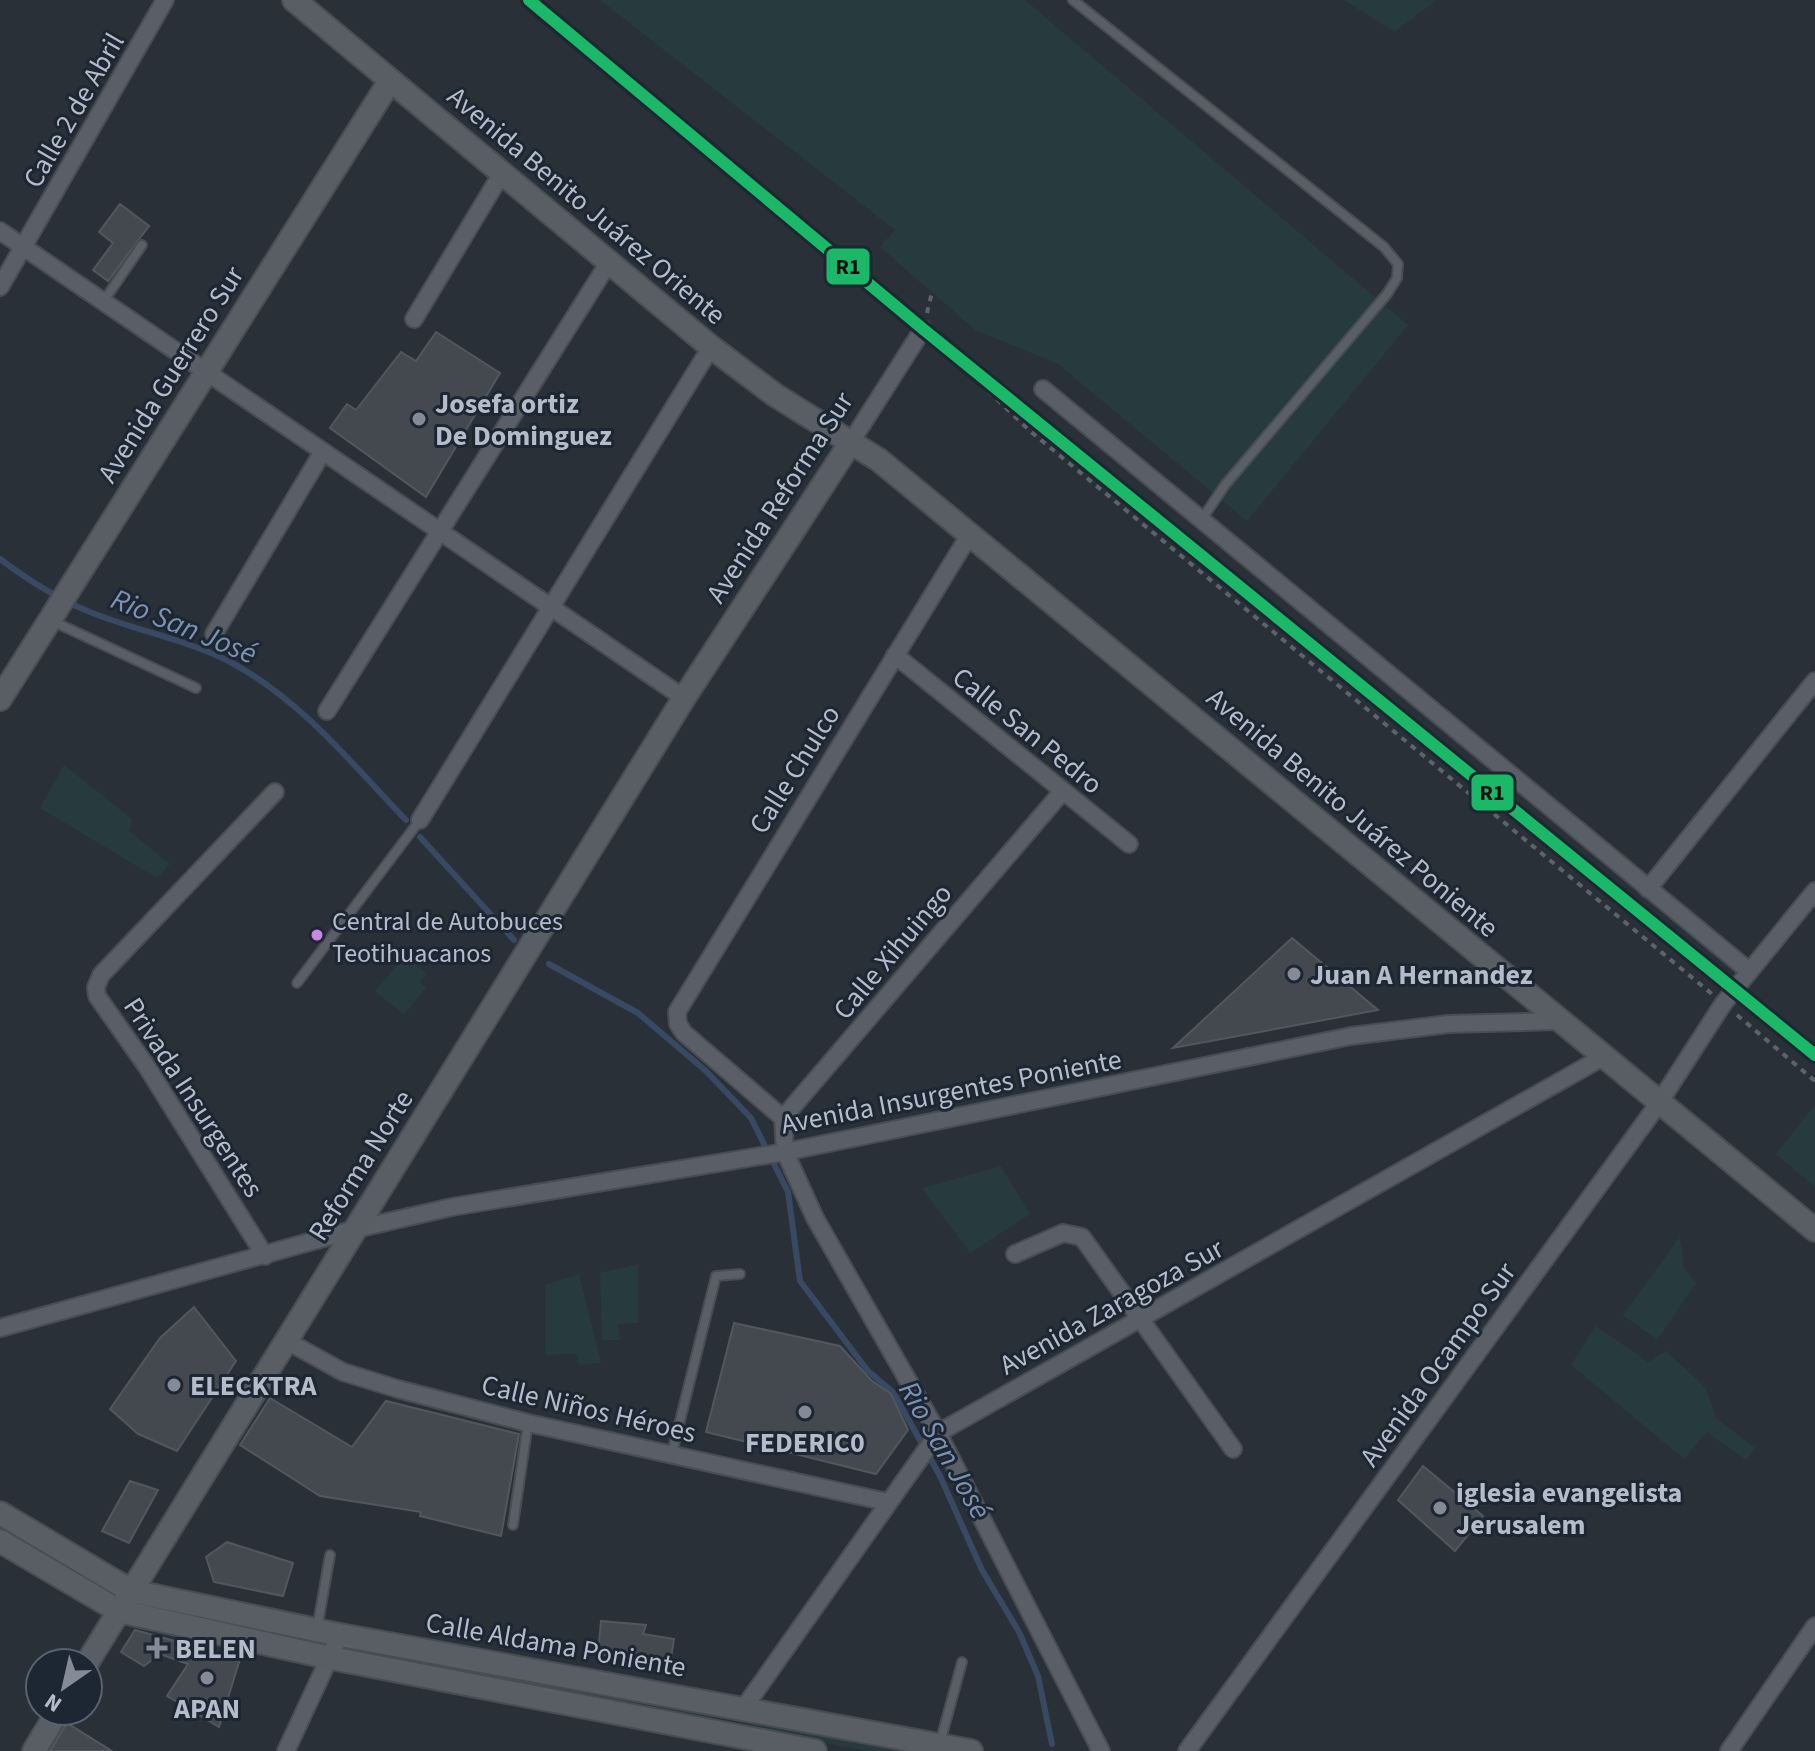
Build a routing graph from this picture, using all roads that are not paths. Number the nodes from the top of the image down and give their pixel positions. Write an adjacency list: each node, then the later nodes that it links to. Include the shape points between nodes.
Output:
1 (165, 0): 8 (street, Calle 2 de Abril)
2 (294, 0): 4 (main road, Avenida Benito Juárez Oriente)
3 (1073, 0): 19 (lane, via 1384,247 1398,264 1387,294)
4 (390, 81): 5 (main road, Avenida Benito Juárez Oriente); 15 (main road, Avenida Guerrero Sur)
5 (502, 173): 9 (main road, Avenida Benito Juárez Oriente); 12 (street)
6 (0, 231): 8 (street)
7 (142, 245): 11 (lane)
8 (24, 248): 10 (street, Calle 2 de Abril); 11 (street)
9 (609, 262): 14 (main road, Avenida Benito Juárez Oriente); 20 (street)
10 (0, 287)
11 (103, 303): 15 (street)
12 (414, 319)
13 (923, 329): 17 (street, Avenida Reforma Sur)
14 (711, 347): 17 (main road, Avenida Benito Juárez Oriente); 22 (street)
15 (207, 373): 18 (street); 23 (main road, Avenida Guerrero Sur)
16 (1043, 389): 19 (street)
17 (851, 442): 21 (main road, Avenida Benito Juárez Poniente); 28 (main road, Avenida Reforma Sur)
18 (322, 453): 20 (street); 24 (street)
19 (1202, 519): 35 (street)
20 (442, 531): 22 (street); 30 (street)
21 (970, 534): 25 (street, Calle Chulco); 39 (main road, Avenida Benito Juárez Poniente)
22 (553, 607): 28 (street); 33 (street)
23 (51, 617): 27 (lane); 29 (main road, Avenida Guerrero Sur)
24 (214, 634)
25 (895, 655): 32 (street, Calle San Pedro); 42 (street, Calle Chulco, via 677,1012 684,1033)
26 (1815, 681): 35 (street)
27 (196, 688)
28 (684, 698): 44 (main road, Reforma Norte)
29 (0, 699)
30 (327, 711)
31 (275, 792): 47 (street, Privada Insurgentes, via 101,975 96,987)
32 (1062, 792): 34 (street, Calle San Pedro); 42 (street, Calle Xihuingo)
33 (420, 820): 38 (lane)
34 (1129, 844)
35 (1648, 889): 37 (street)
36 (1815, 891): 37 (street, Avenida Ocampo Sur)
37 (1749, 971): 41 (street, Avenida Ocampo Sur)
38 (297, 983)
39 (1559, 1021): 40 (main road, Avenida Benito Juárez Poniente); 43 (street, Avenida Insurgentes Poniente, via 1448,1024 1351,1036)
40 (1603, 1057): 41 (main road, Avenida Benito Juárez Poniente); 49 (street, Avenida Zaragoza Sur)
41 (1659, 1103): 45 (main road, Avenida Benito Juárez Poniente); 79 (street, Avenida Ocampo Sur)
42 (783, 1118): 43 (street)
43 (782, 1153): 44 (street, Avenida Insurgentes Poniente, via 452,1207); 53 (street)
44 (356, 1229): 47 (street, Avenida Insurgentes Poniente); 51 (main road, Reforma Norte)
45 (1815, 1230)
46 (1015, 1254): 49 (street, via 1063,1233 1082,1237)
47 (265, 1256): 50 (street, Avenida Insurgentes Poniente)
48 (740, 1274): 55 (lane, via 718,1274 714,1282)
49 (1140, 1319): 53 (street, Avenida Zaragoza Sur); 54 (street)
50 (0, 1328)
51 (287, 1341): 52 (street, Calle Niños Héroes, via 343,1372); 61 (main road, Reforma Norte)
52 (528, 1423): 55 (street, Calle Niños Héroes); 58 (lane)
53 (934, 1439): 56 (street, Avenida Zaragoza Sur); 78 (street)
54 (1233, 1449)
55 (672, 1453): 56 (street, Calle Niños Héroes)
56 (887, 1502): 69 (street, Avenida Zaragoza Sur)
57 (0, 1513): 61 (main road, Calle Aldama Poniente)
58 (513, 1525)
59 (0, 1541): 62 (main road, Calle Aldama Poniente)
60 (330, 1555): 64 (lane)
61 (131, 1591): 62 (main road, Reforma Norte); 64 (main road, Calle Aldama Poniente)
62 (119, 1611): 66 (main road, Reforma Norte); 67 (main road, Calle Aldama Poniente)
63 (1815, 1626): 80 (street)
64 (317, 1630): 65 (main road, Calle Aldama Poniente)
65 (340, 1635): 67 (street); 69 (main road, Calle Aldama Poniente)
66 (97, 1647)
67 (331, 1658): 71 (main road, Calle Aldama Poniente); 74 (street)
68 (962, 1662): 72 (lane)
69 (743, 1709): 71 (main road); 72 (main road, Calle Aldama Poniente)
70 (48, 1727): 73 (main road)
71 (727, 1732): 75 (main road); 76 (main road, Calle Aldama Poniente)
72 (939, 1744): 77 (main road, Calle Aldama Poniente)
73 (34, 1751)
74 (286, 1751)
75 (714, 1751)
76 (815, 1751)
77 (971, 1751)
78 (1101, 1751)
79 (1187, 1751)
80 (1729, 1751)

